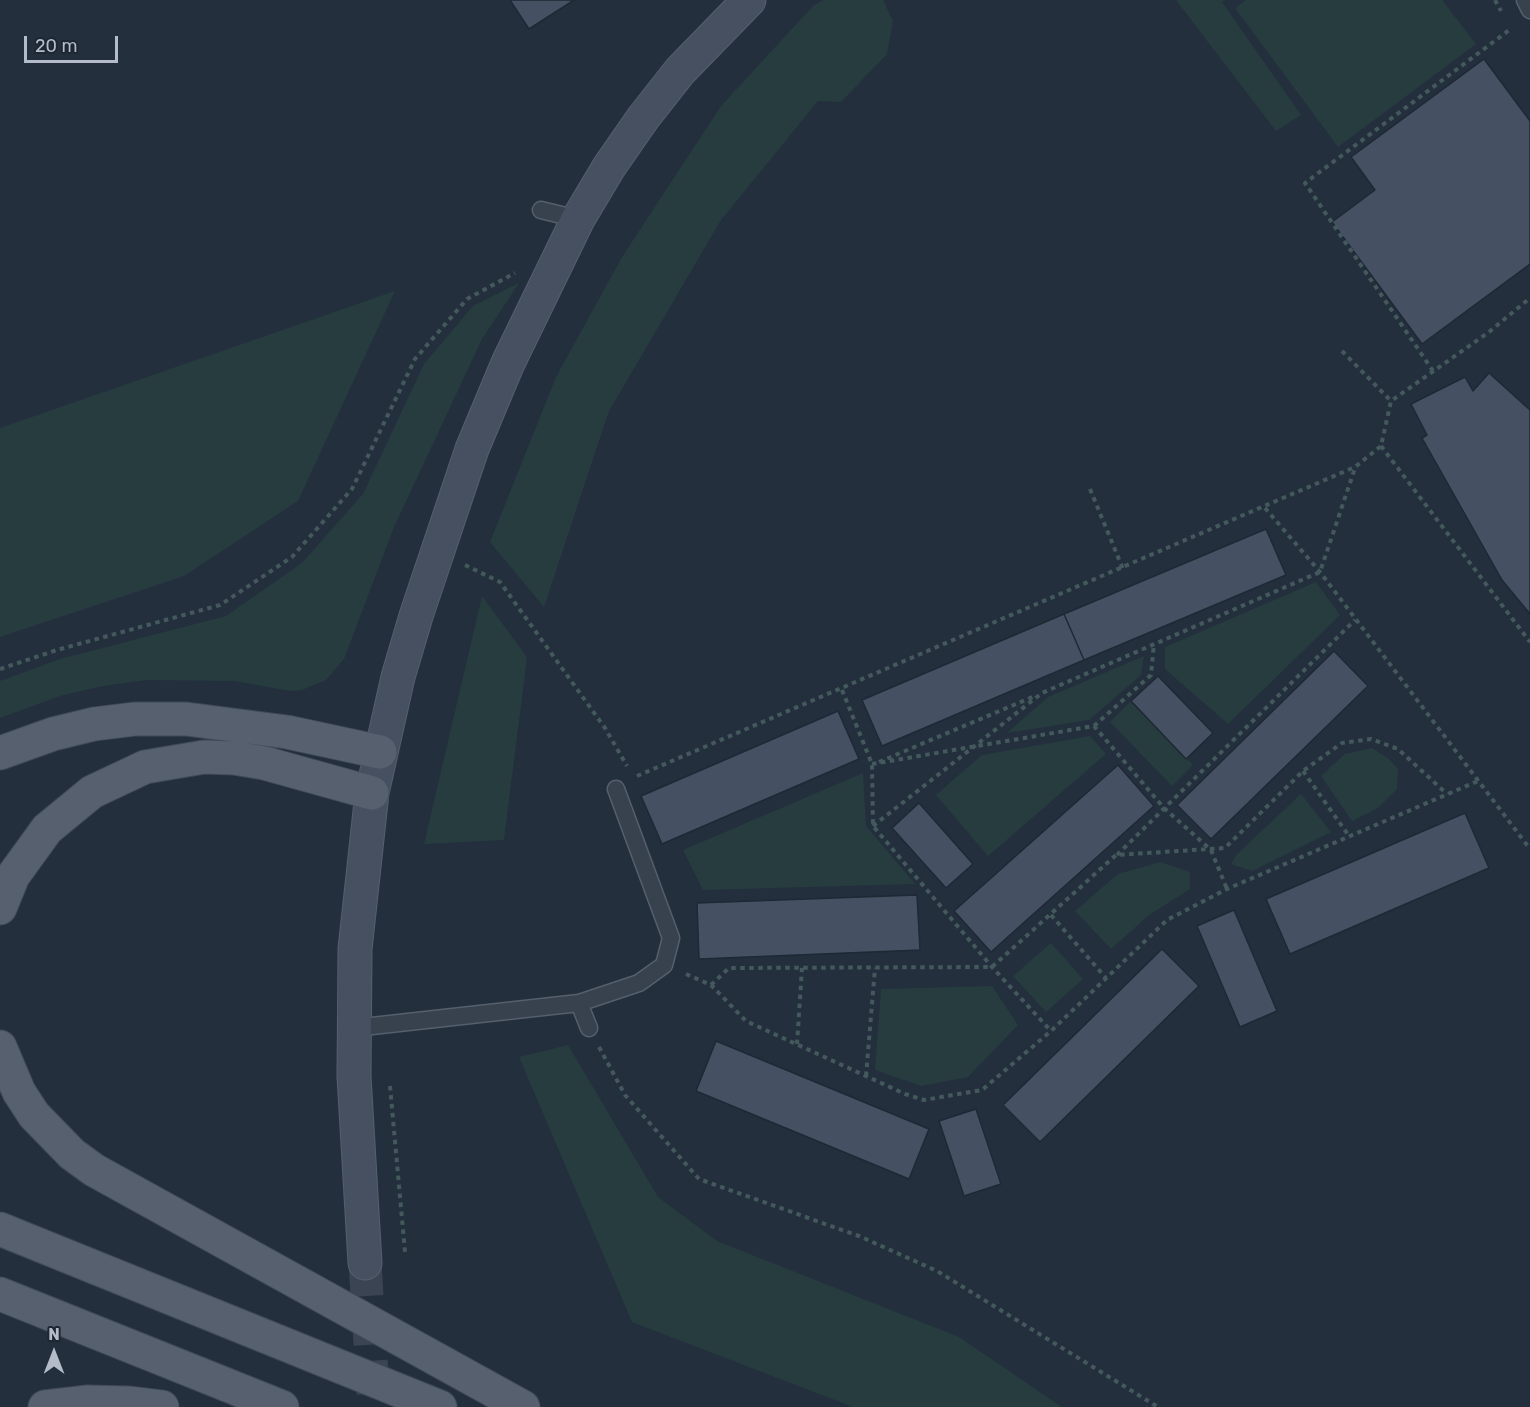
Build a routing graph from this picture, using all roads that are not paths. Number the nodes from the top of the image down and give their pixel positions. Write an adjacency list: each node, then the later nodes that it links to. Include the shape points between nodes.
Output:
1 (749, 0): 5 (street, via 680,71 643,118)
2 (1526, 0): 3 (lane)
3 (1530, 10)
4 (541, 210): 5 (lane)
5 (578, 219): 6 (street, via 508,363 453,502 413,626)
6 (380, 752): 7 (main road, via 287,732 176,719 135,719 53,734); 9 (street)
7 (0, 753)
8 (616, 789): 11 (lane, via 671,938 663,965 639,983)
9 (372, 793): 10 (main road, via 234,758 204,757 145,767 92,792 46,829 13,876); 12 (street, via 359,904)
10 (0, 908)
11 (579, 1003): 12 (lane); 13 (lane)
12 (354, 1028): 16 (street)
13 (589, 1028)
14 (0, 1047): 22 (main road, via 19,1092 34,1115 72,1154 94,1170)
15 (0, 1229): 21 (main road)
16 (365, 1263)
17 (0, 1294): 20 (main road)
18 (45, 1407): 19 (main road, via 88,1402)
19 (162, 1407)
20 (282, 1407)
21 (440, 1407)
22 (523, 1407)

